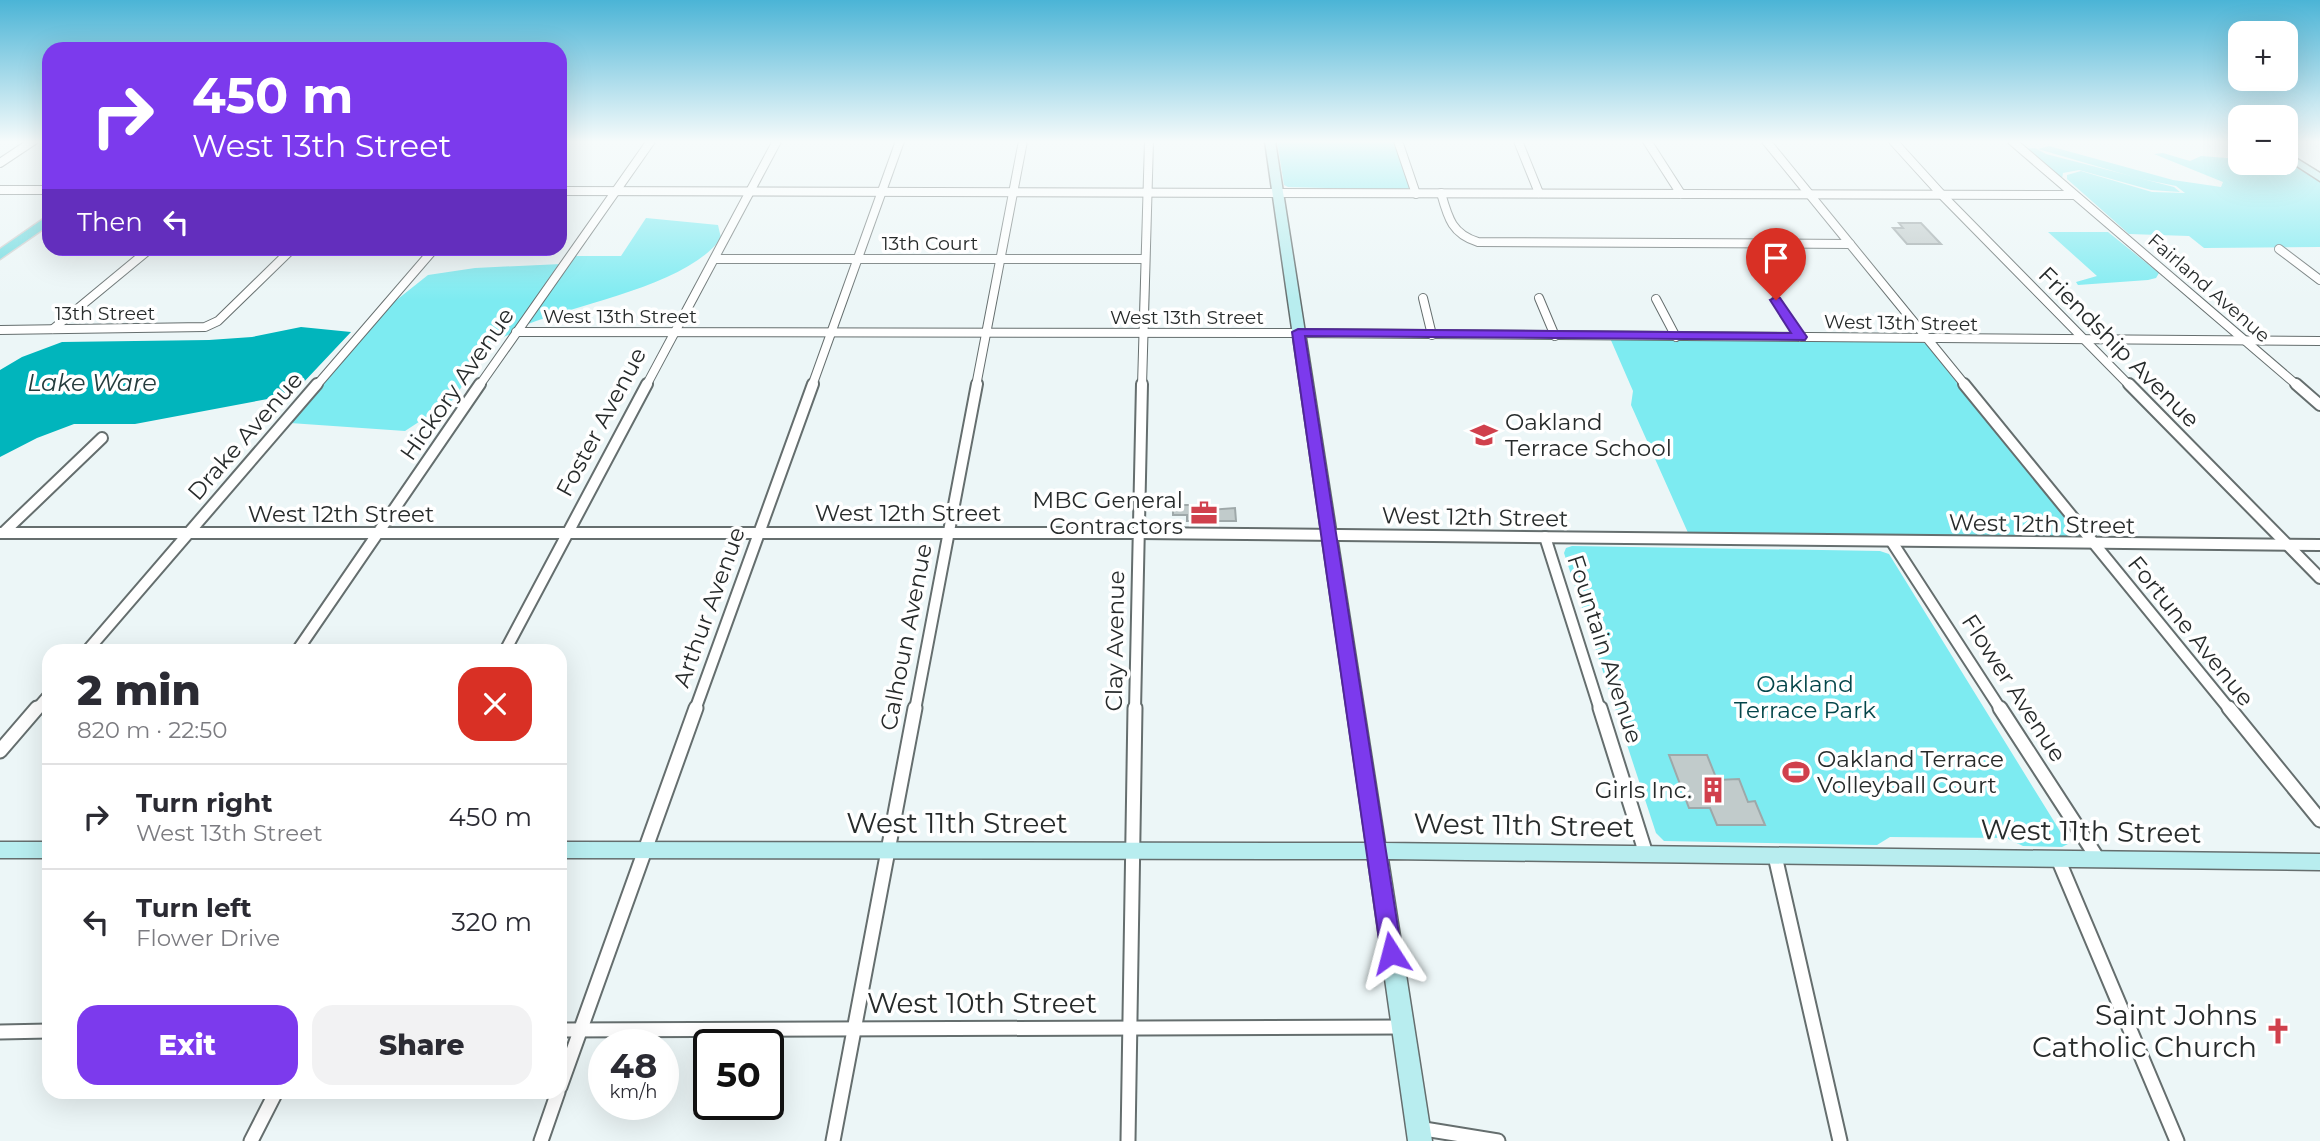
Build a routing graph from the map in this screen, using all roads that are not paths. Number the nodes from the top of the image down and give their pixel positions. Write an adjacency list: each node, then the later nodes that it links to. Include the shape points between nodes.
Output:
1 (613, 194): 30 (street, Hickory Avenue)
2 (749, 194): 19 (street, Foster Avenue)
3 (880, 194): 20 (street, Arthur Avenue)
4 (1013, 194): 21 (street, Calhoun Avenue)
5 (1146, 194): 22 (street, Clay Avenue)
6 (1277, 194): 35 (main road)
7 (1441, 194): 13 (street, via 1454,232 1478,243)
8 (1697, 194): 10 (street)
9 (2074, 195): 11 (street); 42 (street, Fairland Avenue)
10 (1810, 196): 11 (street); 13 (street, Fortune Avenue)
11 (1943, 196): 41 (street, Friendship Avenue)
12 (42, 224): 15 (main road)
13 (1850, 244): 40 (street, Fortune Avenue)
14 (2279, 249): 23 (street)
15 (0, 255)
16 (140, 256): 28 (street)
17 (285, 256): 28 (street, 13th Street, via 209,326)
18 (428, 256): 48 (street, Drake Avenue)
19 (715, 259): 20 (street, 13th Court); 31 (street, Foster Avenue)
20 (856, 259): 21 (street, 13th Court); 32 (street, Arthur Avenue)
21 (999, 259): 22 (street, 13th Court); 33 (street, Calhoun Avenue)
22 (1144, 259): 34 (street, Clay Avenue)
23 (2320, 280)
24 (1423, 298): 36 (street)
25 (1539, 298): 37 (street)
26 (1656, 299): 38 (street)
27 (1776, 300): 39 (street)
28 (53, 329): 29 (street, 13th Street)
29 (0, 330)
30 (516, 332): 31 (street, West 13th Street); 52 (street, Hickory Avenue)
31 (675, 332): 32 (street, West 13th Street); 49 (street, Foster Avenue)
32 (830, 332): 33 (street, West 13th Street); 46 (street, Arthur Avenue)
33 (985, 332): 34 (street, West 13th Street); 50 (street, Calhoun Avenue)
34 (1144, 332): 35 (street, West 13th Street); 51 (street, Clay Avenue)
35 (1298, 332): 36 (street, West 13th Street); 53 (main road)
36 (1432, 335): 37 (street, West 13th Street)
37 (1555, 336): 38 (street, West 13th Street)
38 (1676, 337): 39 (street, West 13th Street)
39 (1800, 337): 40 (street, West 13th Street)
40 (1928, 339): 41 (street, West 13th Street); 56 (street, Fortune Avenue)
41 (2086, 340): 42 (street, West 13th Street); 57 (street, Friendship Avenue)
42 (2246, 341): 43 (street, West 13th Street); 44 (street, Fairland Avenue)
43 (2320, 341)
44 (2320, 405)
45 (102, 438): 47 (street)
46 (760, 532): 49 (street, West 12th Street); 50 (street, West 12th Street); 69 (street, Arthur Avenue)
47 (2, 533): 48 (street, West 12th Street)
48 (189, 533): 52 (street, West 12th Street); 60 (street, Drake Avenue)
49 (567, 533): 52 (street, West 12th Street); 62 (street, Foster Avenue)
50 (947, 533): 51 (street, West 12th Street); 70 (street, Calhoun Avenue)
51 (1138, 533): 53 (street, West 12th Street); 71 (street, Clay Avenue)
52 (377, 534): 61 (street, Hickory Avenue)
53 (1329, 535): 54 (street, West 12th Street); 72 (main road)
54 (1545, 537): 55 (street, West 12th Street); 73 (street, Fountain Avenue)
55 (1892, 542): 56 (street, West 12th Street); 76 (street, Flower Avenue)
56 (2096, 544): 57 (street, West 12th Street); 65 (street, Fortune Avenue)
57 (2287, 545): 58 (street, West 12th Street); 59 (street, Friendship Avenue)
58 (2320, 545)
59 (2320, 578)
60 (93, 644)
61 (302, 644)
62 (509, 644)
63 (42, 703): 64 (street)
64 (0, 751)
65 (2320, 820)
66 (0, 850): 67 (main road)
67 (42, 850)
68 (567, 850): 69 (main road, West 11th Street)
69 (645, 850): 70 (main road, West 11th Street); 82 (street, Arthur Avenue)
70 (888, 850): 71 (main road, West 11th Street); 79 (street, Calhoun Avenue)
71 (1133, 851): 72 (main road, West 11th Street); 80 (street, Clay Avenue)
72 (1376, 851): 73 (main road, West 11th Street); 78 (main road)
73 (1646, 854): 74 (main road, West 11th Street)
74 (1775, 856): 75 (main road, West 11th Street); 94 (street)
75 (2058, 859): 76 (main road, West 11th Street); 95 (street)
76 (2098, 859): 77 (main road, West 11th Street)
77 (2320, 862)
78 (1403, 1027): 80 (street, West 10th Street); 88 (main road)
79 (853, 1029): 80 (street, West 10th Street); 82 (street, West 10th Street); 91 (street, Calhoun Avenue)
80 (1129, 1029): 92 (street, Clay Avenue)
81 (567, 1030): 82 (street, West 10th Street)
82 (580, 1030): 85 (street, Arthur Avenue)
83 (42, 1031): 84 (street)
84 (0, 1032)
85 (567, 1067)
86 (272, 1099): 89 (street)
87 (556, 1099): 90 (street, Arthur Avenue)
88 (1419, 1135): 93 (street)
89 (251, 1141)
90 (541, 1141)
91 (833, 1141)
92 (1128, 1141)
93 (1498, 1141)
94 (1840, 1141)
95 (2177, 1141)

